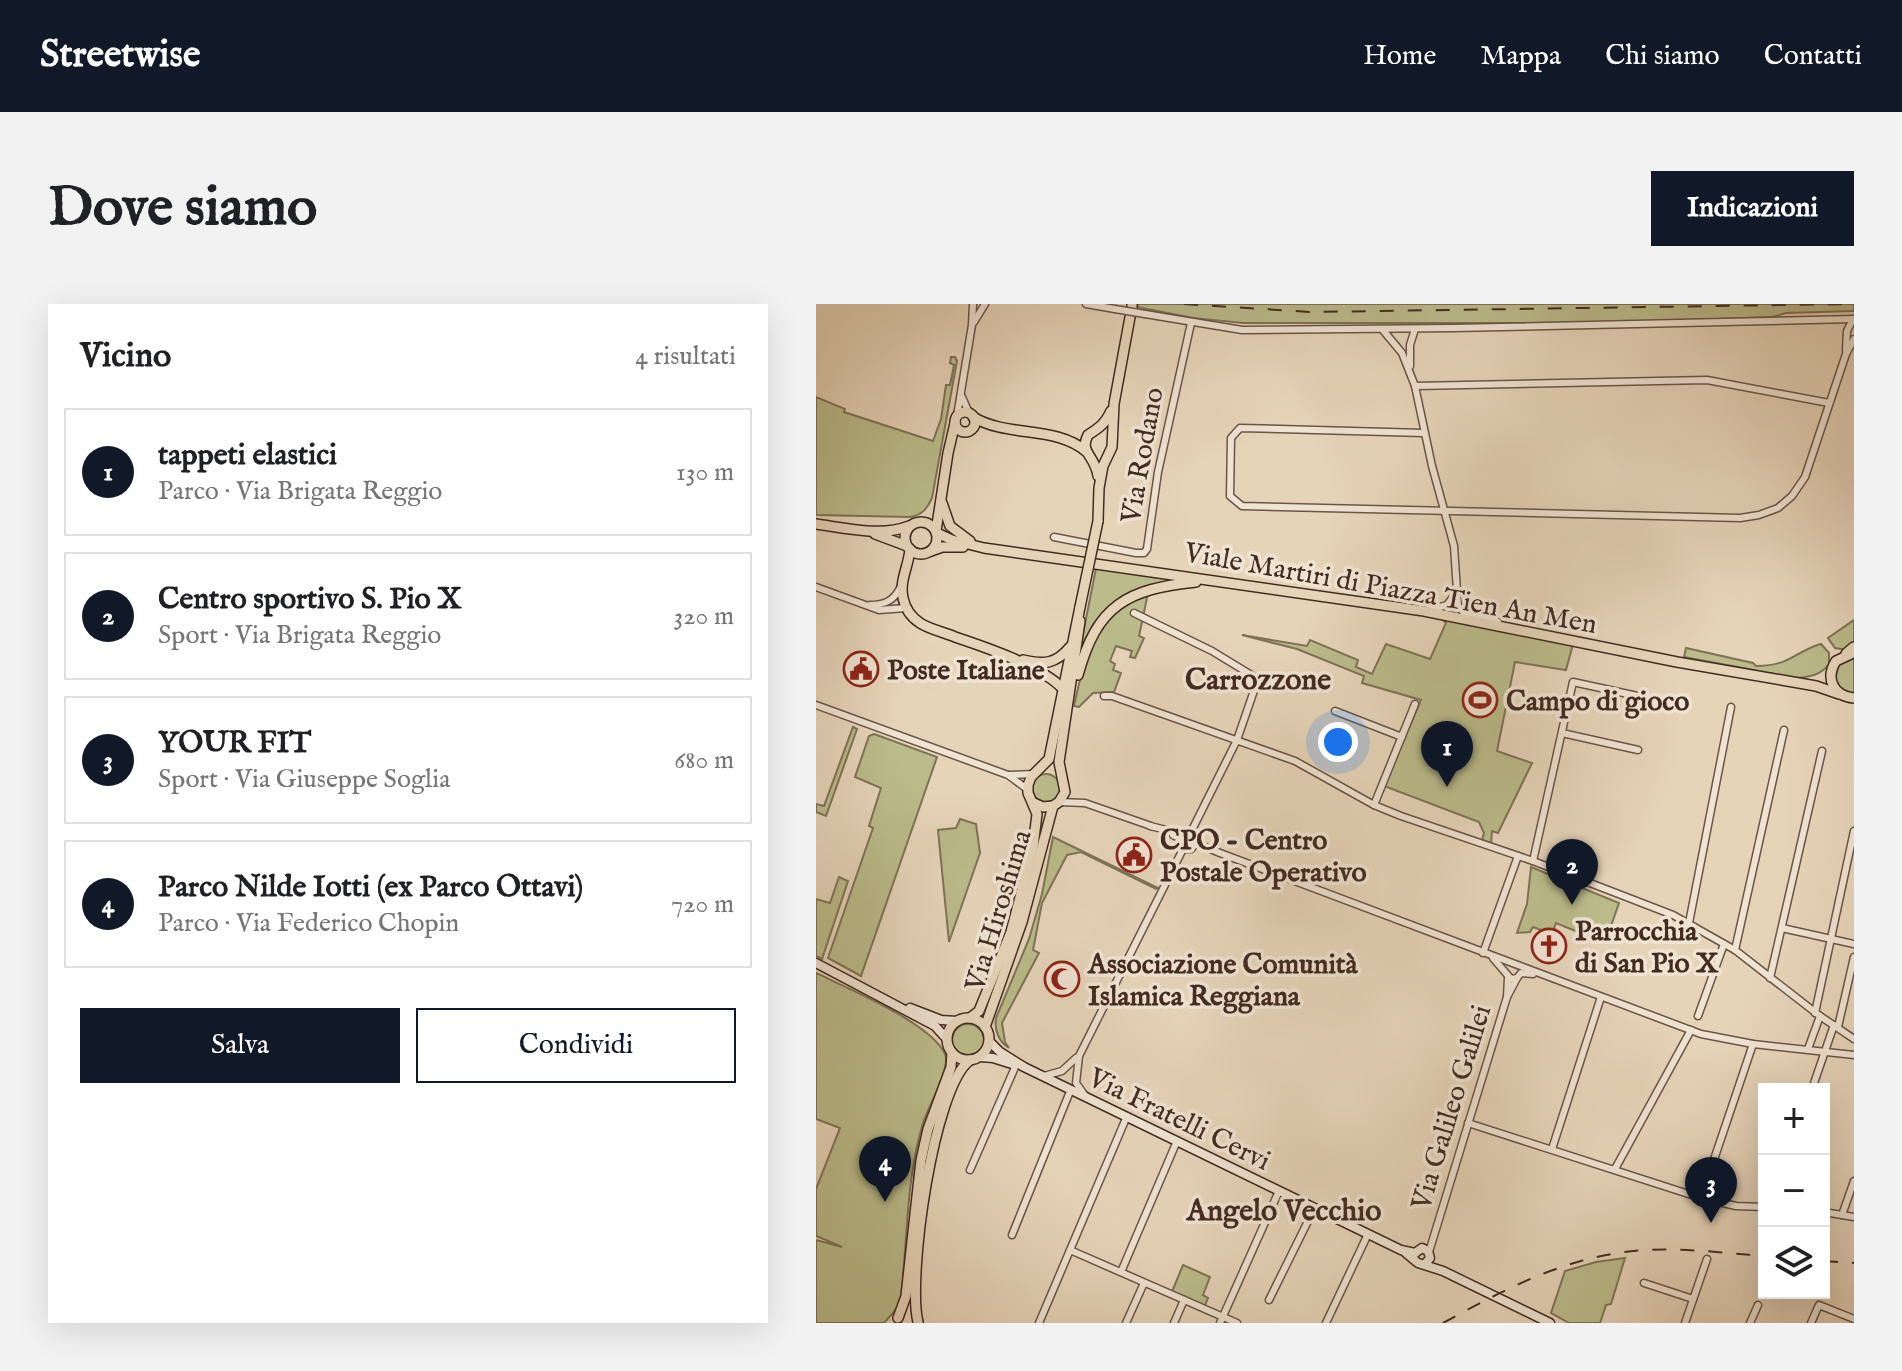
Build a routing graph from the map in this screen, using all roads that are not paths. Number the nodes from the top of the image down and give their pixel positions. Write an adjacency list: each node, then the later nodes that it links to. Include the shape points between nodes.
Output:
1 (973, 304): 8 (street)
2 (985, 304): 8 (street)
3 (1086, 304): 7 (street, bridge)
4 (1132, 309): 18 (main road, Via Hiroshima)
5 (1827, 320): 6 (street); 10 (street); 11 (street)
6 (1854, 320): 11 (street)
7 (1191, 323): 9 (street, via 1242,330); 37 (street, Via Rodano, via 1144,553)
8 (972, 325): 16 (street)
9 (1382, 329): 10 (street); 14 (street)
10 (1415, 329): 14 (street)
11 (1846, 335): 13 (street)
12 (1854, 339): 13 (street)
13 (1846, 354): 17 (street)
14 (1410, 370): 15 (street)
15 (1415, 386): 17 (street, via 1707,380); 24 (street)
16 (962, 397): 19 (street); 20 (street)
17 (1829, 403): 32 (street, via 1805,477 1785,502 1759,515)
18 (1114, 404): 23 (main road, Via Hiroshima); 26 (main road, Via Hiroshima)
19 (971, 415): 20 (main road, via 963,412); 21 (main road); 22 (main road, via 975,423)
20 (956, 419): 22 (main road, via 958,429); 29 (main road)
21 (994, 427): 22 (main road); 25 (main road)
22 (970, 430): 29 (main road)
23 (1092, 433): 25 (main road); 26 (main road, via 1105,433); 28 (main road, Via Hiroshima, via 1084,443)
24 (1424, 433): 32 (street); 32 (street, via 1240,428 1231,438 1230,496 1242,506)
25 (1064, 439): 28 (main road)
26 (1110, 439): 27 (main road, Via Hiroshima)
27 (1108, 454): 28 (main road); 30 (main road, Via Hiroshima)
28 (1090, 455): 30 (main road, Via Hiroshima)
29 (947, 463): 31 (main road)
30 (1099, 488): 47 (main road, Via Hiroshima, bridge, via 1098,521)
31 (941, 497): 34 (main road, via 933,515); 36 (main road); 39 (main road, via 950,526)
32 (1444, 510): 45 (street, via 1454,546)
33 (816, 524): 35 (main road, Viale Martiri di Piazza Tien An Men)
34 (917, 524): 35 (main road, Viale Martiri di Piazza Tien An Men); 36 (main road, Viale Martiri di Piazza Tien An Men, via 929,524); 38 (main road, via 905,537)
35 (864, 530): 38 (main road, Viale Martiri di Piazza Tien An Men)
36 (936, 532): 39 (main road, Viale Martiri di Piazza Tien An Men); 40 (main road, via 937,541)
37 (1054, 537)
38 (908, 547): 40 (main road, Viale Martiri di Piazza Tien An Men); 41 (main road)
39 (984, 548): 40 (main road, Viale Martiri di Piazza Tien An Men, via 949,546); 42 (main road, Viale Martiri di Piazza Tien An Men)
40 (926, 552): 41 (main road)
41 (907, 569): 43 (main road)
42 (1213, 580): 49 (main road, Viale Martiri di Piazza Tien An Men); 66 (main road, via 1149,589 1107,614 1087,645)
43 (902, 585): 46 (street, via 885,604); 48 (main road)
44 (816, 587): 46 (street)
45 (1456, 593): 49 (street, via 1447,605); 51 (street, via 1465,614)
46 (867, 605): 48 (street, via 879,610)
47 (1080, 607): 52 (main road, Via Hiroshima); 66 (main road, Via Hiroshima, via 1081,631)
48 (906, 608): 54 (main road, via 928,627)
49 (1424, 611): 51 (main road, Viale Martiri di Piazza Tien An Men)
50 (1134, 613): 70 (street, via 1258,679)
51 (1505, 625): 56 (main road, Viale Martiri di Piazza Tien An Men)
52 (1071, 645): 54 (main road, via 1059,659 1045,664); 57 (main road, Via Hiroshima)
53 (1852, 652): 55 (main road, Viale Martiri di Piazza Tien An Men)
54 (1001, 654): 57 (main road)
55 (1831, 670): 56 (main road, Viale Martiri di Piazza Tien An Men, via 1818,678); 58 (main road, via 1831,684)
56 (1789, 681): 58 (main road, Viale Martiri di Piazza Tien An Men)
57 (1062, 688): 73 (main road, Via Hiroshima, via 1049,759)
58 (1839, 694): 61 (main road, Viale Martiri di Piazza Tien An Men)
59 (1104, 696): 70 (street)
60 (1642, 697): 68 (street, via 1573,682)
61 (1853, 699)
62 (1415, 704): 69 (street)
63 (816, 705): 74 (street)
64 (1731, 707): 87 (street)
65 (1335, 711): 69 (street)
66 (1066, 716): 75 (main road, Via Hiroshima, via 1059,762)
67 (1784, 730): 92 (street)
68 (1562, 733): 71 (street); 86 (street)
69 (1402, 737): 80 (street)
70 (1237, 740): 80 (street, via 1295,761); 82 (street)
71 (1638, 750)
72 (1822, 751): 88 (street)
73 (1037, 772): 74 (street); 75 (main road, via 1051,770); 76 (main road, Via Hiroshima)
74 (1008, 775): 76 (street)
75 (1063, 781): 78 (street); 79 (main road, Via Hiroshima)
76 (1027, 789): 77 (main road, Via Hiroshima)
77 (1034, 803): 79 (main road, Via Hiroshima); 106 (main road, Via Hiroshima, via 1037,822 1023,892 979,1011)
78 (1085, 803): 79 (street); 82 (street)
79 (1056, 804): 109 (main road, Via Hiroshima)
80 (1374, 805): 85 (street)
81 (1854, 831): 89 (street)
82 (1184, 835): 83 (street); 84 (street, via 1179,843)
83 (1196, 843): 84 (street); 93 (street)
84 (1183, 849): 119 (street)
85 (1518, 856): 86 (street); 93 (street)
86 (1533, 861): 87 (street)
87 (1689, 923): 90 (street)
88 (1782, 928): 89 (street); 100 (street)
89 (1830, 939): 91 (street); 104 (street)
90 (1724, 944): 92 (street); 105 (street)
91 (1854, 944)
92 (1735, 950): 100 (street)
93 (1483, 953): 95 (street); 97 (street)
94 (1854, 957): 108 (street)
95 (1512, 962): 97 (street); 98 (street)
96 (816, 963): 103 (main road)
97 (1505, 970): 99 (street)
98 (1519, 973): 99 (street); 101 (street, Via Galileo Galilei); 102 (street, via 1540,974)
99 (1508, 978): 101 (street, Via Galileo Galilei)
100 (1770, 978): 104 (street)
101 (1507, 997): 127 (street, Via Galileo Galilei)
102 (1601, 997): 110 (street); 129 (street)
103 (894, 1003): 107 (main road); 111 (main road, via 939,1028)
104 (1817, 1014): 108 (street); 115 (street)
105 (1698, 1016)
106 (970, 1018): 107 (main road); 109 (main road)
107 (957, 1021): 111 (main road)
108 (1836, 1026): 112 (street); 116 (street)
109 (985, 1027): 113 (main road)
110 (1691, 1030): 114 (street); 130 (street)
111 (946, 1038): 117 (main road)
112 (1854, 1039)
113 (989, 1041): 120 (main road); 121 (main road, Via Fratelli Cervi)
114 (1753, 1044): 115 (street); 134 (street)
115 (1808, 1049): 116 (street)
116 (1826, 1051): 118 (street); 123 (street)
117 (952, 1053): 120 (main road, Via Fratelli Cervi); 153 (main road, via 921,1160 906,1296)
118 (1854, 1055)
119 (1079, 1056): 122 (street, via 1062,1071); 125 (street, via 1076,1083)
120 (975, 1058): 121 (main road, Via Fratelli Cervi); 155 (main road, via 960,1070 929,1160 914,1297)
121 (1020, 1066): 122 (main road, Via Fratelli Cervi); 131 (street)
122 (1044, 1076): 124 (main road, Via Fratelli Cervi)
123 (1814, 1083)
124 (1071, 1089): 125 (main road, Via Fratelli Cervi); 141 (street)
125 (1086, 1097): 126 (main road, Via Fratelli Cervi)
126 (1127, 1116): 128 (main road, Via Fratelli Cervi); 142 (street)
127 (1468, 1123): 129 (street); 143 (street, Via Galileo Galilei)
128 (1177, 1141): 133 (main road, Via Fratelli Cervi); 145 (street)
129 (1552, 1149): 130 (street)
130 (1615, 1169): 134 (street)
131 (970, 1170)
132 (1854, 1181): 138 (street)
133 (1279, 1191): 136 (main road, Via Fratelli Cervi); 154 (street)
134 (1701, 1198): 135 (street)
135 (1758, 1207)
136 (1314, 1209): 140 (main road, Via Fratelli Cervi); 150 (street)
137 (1830, 1213): 138 (street)
138 (1842, 1215): 139 (street)
139 (1854, 1217)
140 (1368, 1234): 143 (main road, Via Fratelli Cervi); 160 (street)
141 (1012, 1235)
142 (1070, 1250): 145 (street); 156 (street)
143 (1423, 1256): 161 (main road)
144 (1707, 1259): 148 (street)
145 (1121, 1272): 146 (street)
146 (1144, 1283): 149 (street); 157 (street)
147 (1644, 1283): 148 (street)
148 (1693, 1299): 162 (street)
149 (1184, 1300): 154 (street); 158 (street)
150 (1269, 1300)
151 (1758, 1305): 163 (street)
152 (1854, 1319): 164 (street, via 1819,1305)
153 (895, 1320): 155 (main road, via 909,1317)
154 (1221, 1320): 159 (street)
155 (919, 1322)
156 (1039, 1323)
157 (1126, 1323)
158 (1174, 1323)
159 (1237, 1323)
160 (1326, 1323)
161 (1550, 1323)
162 (1685, 1323)
163 (1750, 1323)
164 (1811, 1323)

